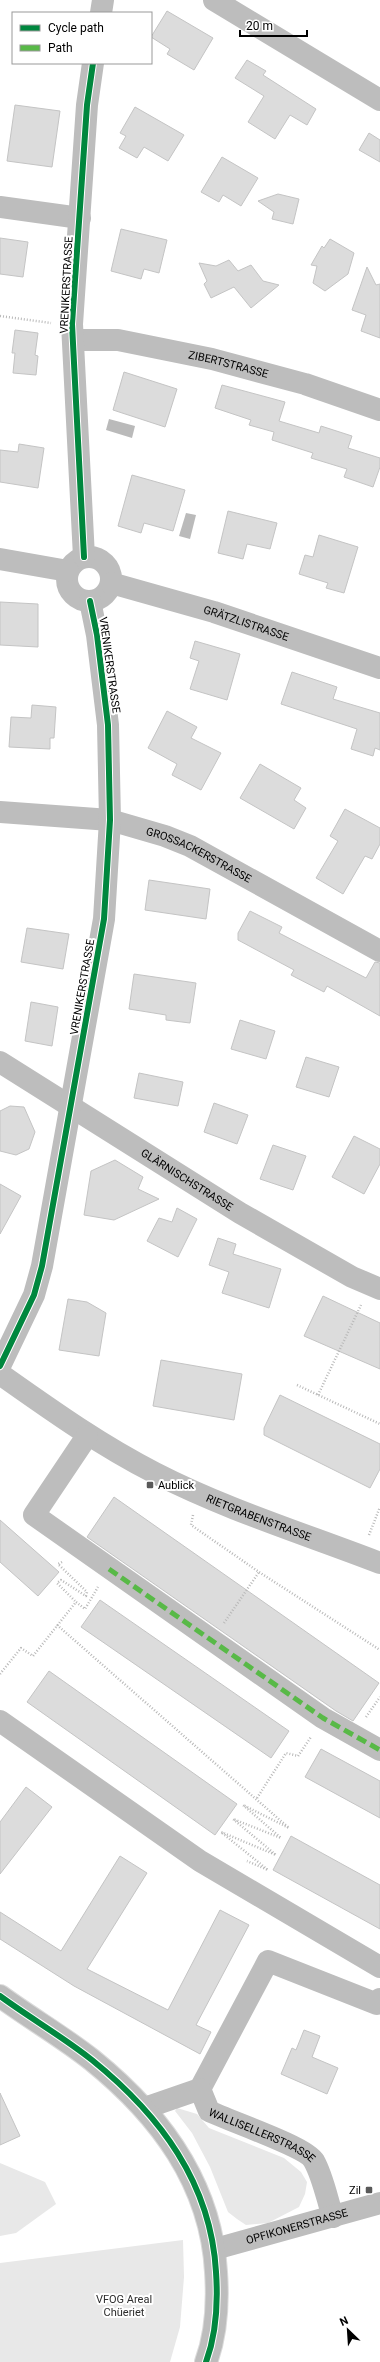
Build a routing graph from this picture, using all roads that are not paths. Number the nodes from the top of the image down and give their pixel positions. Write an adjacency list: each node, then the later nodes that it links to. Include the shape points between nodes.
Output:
1 (103, 0): 3 (street)
2 (214, 0): 5 (street)
3 (101, 12)
4 (93, 64): 7 (street, VRENIKERSTRASSE, via 87,105)
5 (380, 100)
6 (0, 207): 7 (street)
7 (80, 218): 8 (street, VRENIKERSTRASSE)
8 (72, 332): 9 (street, ZIBERTSTRASSE, via 212,359 305,384); 11 (street, VRENIKERSTRASSE)
9 (380, 410)
10 (0, 559): 11 (street)
11 (76, 564): 12 (street, via 91,556 105,563 111,576); 13 (street, via 67,580 74,595)
12 (111, 583): 13 (street, via 103,596); 14 (street, GRÄTZLISTRASSE, via 214,612)
13 (90, 601): 16 (street, VRENIKERSTRASSE, via 97,635 108,725)
14 (380, 668)
15 (0, 812): 16 (street, GROSSACKERSTRASSE)
16 (110, 820): 17 (street, GROSSACKERSTRASSE, via 190,846); 19 (street, VRENIKERSTRASSE, via 104,919)
17 (380, 950)
18 (0, 1062): 19 (street, GLÄRNISCHSTRASSE)
19 (70, 1105): 20 (street, GLÄRNISCHSTRASSE, via 240,1213); 21 (street, VRENIKERSTRASSE, via 40,1273 34,1295)
20 (375, 1287)
21 (0, 1366)
22 (0, 1374): 23 (street, RIETGRABENSTRASSE)
23 (87, 1436): 24 (street, RIETGRABENSTRASSE, via 204,1496); 26 (street, via 34,1515 323,1718)
24 (371, 1560)
25 (0, 1721): 27 (street, via 200,1861)
26 (380, 1750)
27 (380, 1967)
28 (0, 1996): 31 (street, via 91,2059)
29 (380, 1999): 30 (street, via 377,2004 268,1961)
30 (200, 2088): 31 (street); 33 (street, WALLISELLERSTRASSE, via 209,2111 301,2149 314,2160)
31 (145, 2108): 34 (street, via 166,2134 203,2200)
32 (380, 2203): 33 (street, OPFIKONERSTRASSE)
33 (333, 2216): 34 (street, OPFIKONERSTRASSE)
34 (215, 2249): 35 (street, via 218,2298)
35 (206, 2362)

